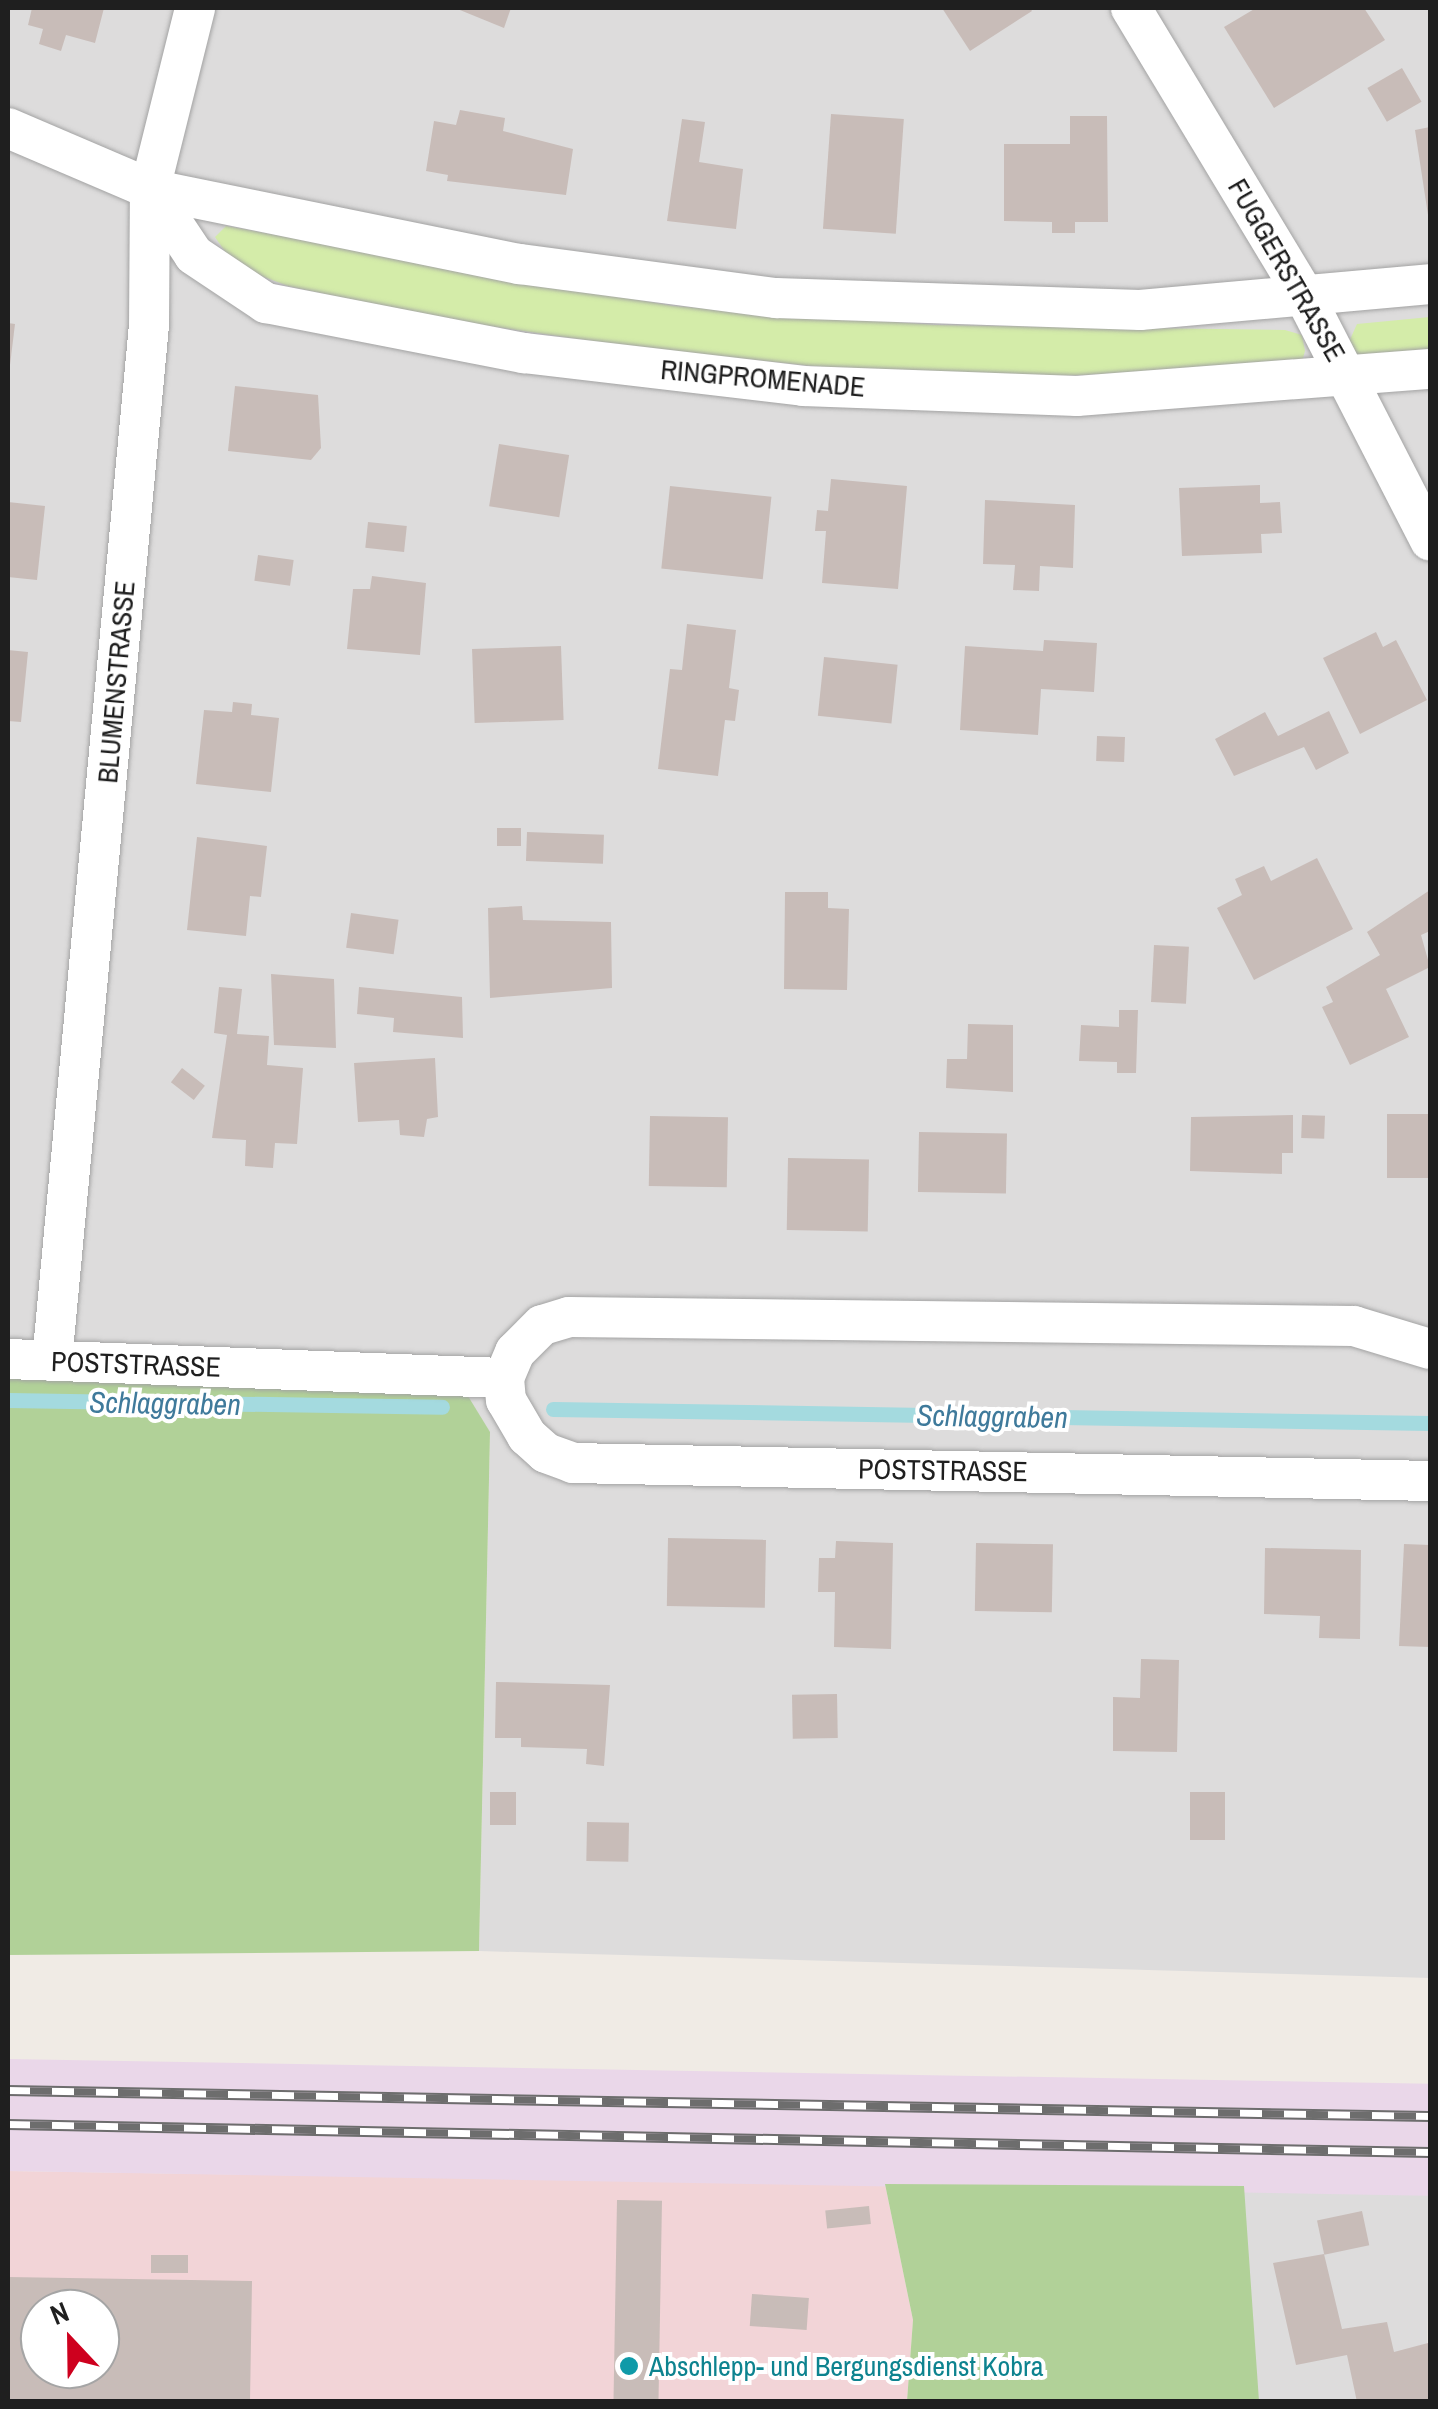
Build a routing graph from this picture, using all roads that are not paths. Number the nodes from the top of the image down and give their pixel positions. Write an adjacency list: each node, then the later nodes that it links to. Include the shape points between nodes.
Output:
1 (196, 8): 4 (street, BLUMENSTRASSE)
2 (1131, 8): 6 (street, FUGGERSTRASSE)
3 (8, 128): 4 (street)
4 (150, 189): 6 (street, via 520,264 776,298 1140,310); 8 (street, RINGPROMENADE, via 194,255 266,304 524,353 803,386 1077,396); 12 (street, BLUMENSTRASSE, via 149,326)
5 (1430, 284): 6 (street)
6 (1304, 295): 8 (street, FUGGERSTRASSE)
7 (1430, 369): 8 (street, RINGPROMENADE)
8 (1350, 378): 9 (street, FUGGERSTRASSE)
9 (1430, 540)
10 (1430, 1349): 13 (street, via 1354,1326 569,1317 542,1325 515,1352)
11 (8, 1359): 12 (street, POSTSTRASSE)
12 (52, 1361): 13 (street, POSTSTRASSE)
13 (504, 1378): 14 (street, POSTSTRASSE, via 506,1400 527,1436 546,1454 574,1463)
14 (1430, 1480)

